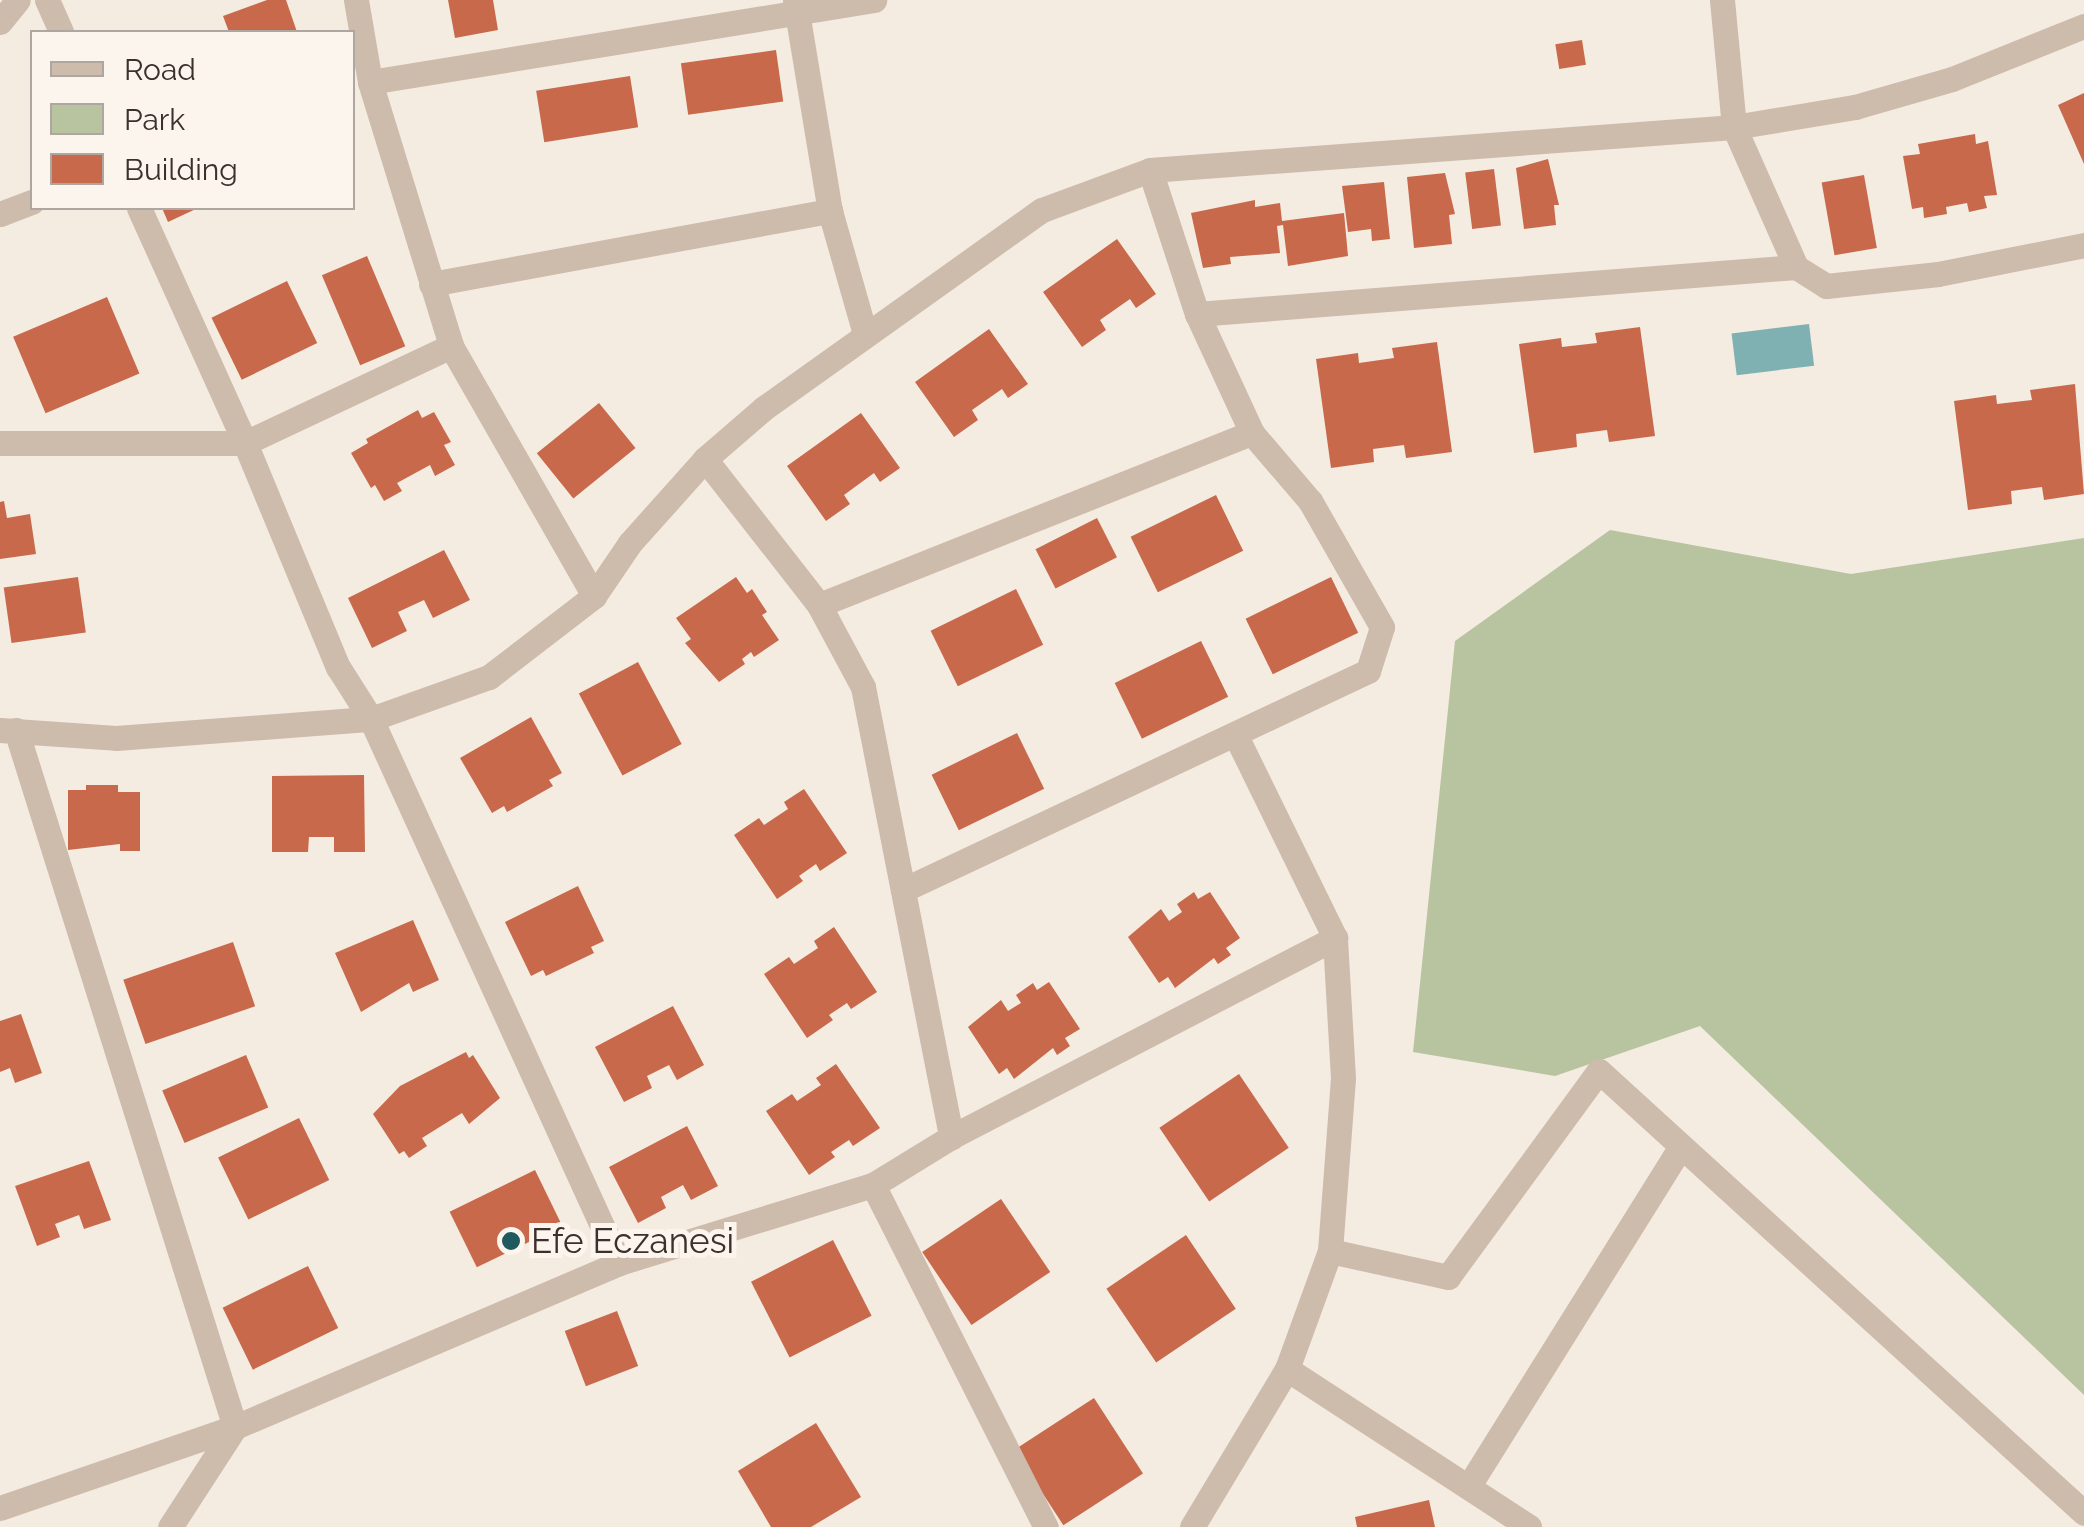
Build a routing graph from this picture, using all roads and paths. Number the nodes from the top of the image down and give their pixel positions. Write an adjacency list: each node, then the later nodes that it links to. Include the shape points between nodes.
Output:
1 (18, 0): 7 (street)
2 (47, 0): 9 (street)
3 (356, 0): 10 (street)
4 (874, 0): 6 (street)
5 (1722, 0): 11 (street)
6 (796, 7): 10 (street); 15 (street)
7 (0, 22)
8 (2084, 26): 11 (street, via 1887,98)
9 (60, 30)
10 (370, 82): 19 (street)
11 (1734, 127): 12 (street); 18 (street)
12 (1150, 170): 20 (street); 21 (street, via 1042,210)
13 (30, 203): 16 (street)
14 (139, 210): 25 (street)
15 (830, 211): 19 (street); 21 (street)
16 (0, 214)
17 (2084, 244): 18 (street, via 1938,274 1826,286)
18 (1796, 267): 20 (street)
19 (431, 284): 22 (street)
20 (1197, 314): 23 (street)
21 (865, 334): 26 (street)
22 (451, 346): 25 (street); 27 (street)
23 (1252, 434): 28 (street); 31 (street, via 1310,501 1382,627 1368,671)
24 (0, 443): 25 (street)
25 (245, 443): 29 (street, via 338,667)
26 (705, 459): 27 (street); 28 (street)
27 (594, 596): 29 (street, via 489,677)
28 (819, 605): 32 (street, via 863,687)
29 (371, 718): 30 (street, via 116,738); 38 (street)
30 (8, 730): 40 (street)
31 (1234, 734): 32 (street); 33 (street)
32 (903, 890): 34 (street)
33 (1336, 938): 34 (street); 37 (street, via 1344,1078)
34 (951, 1137): 36 (street)
35 (1681, 1146): 37 (street, via 1599,1071 1448,1277); 41 (street); 43 (street)
36 (873, 1185): 38 (street); 45 (street)
37 (1330, 1251): 39 (street)
38 (619, 1263): 40 (street)
39 (1287, 1369): 41 (street); 46 (street)
40 (235, 1428): 42 (street); 44 (street)
41 (1470, 1484): 47 (street)
42 (0, 1508)
43 (2084, 1514)
44 (170, 1527)
45 (1046, 1527)
46 (1192, 1527)
47 (1529, 1527)

